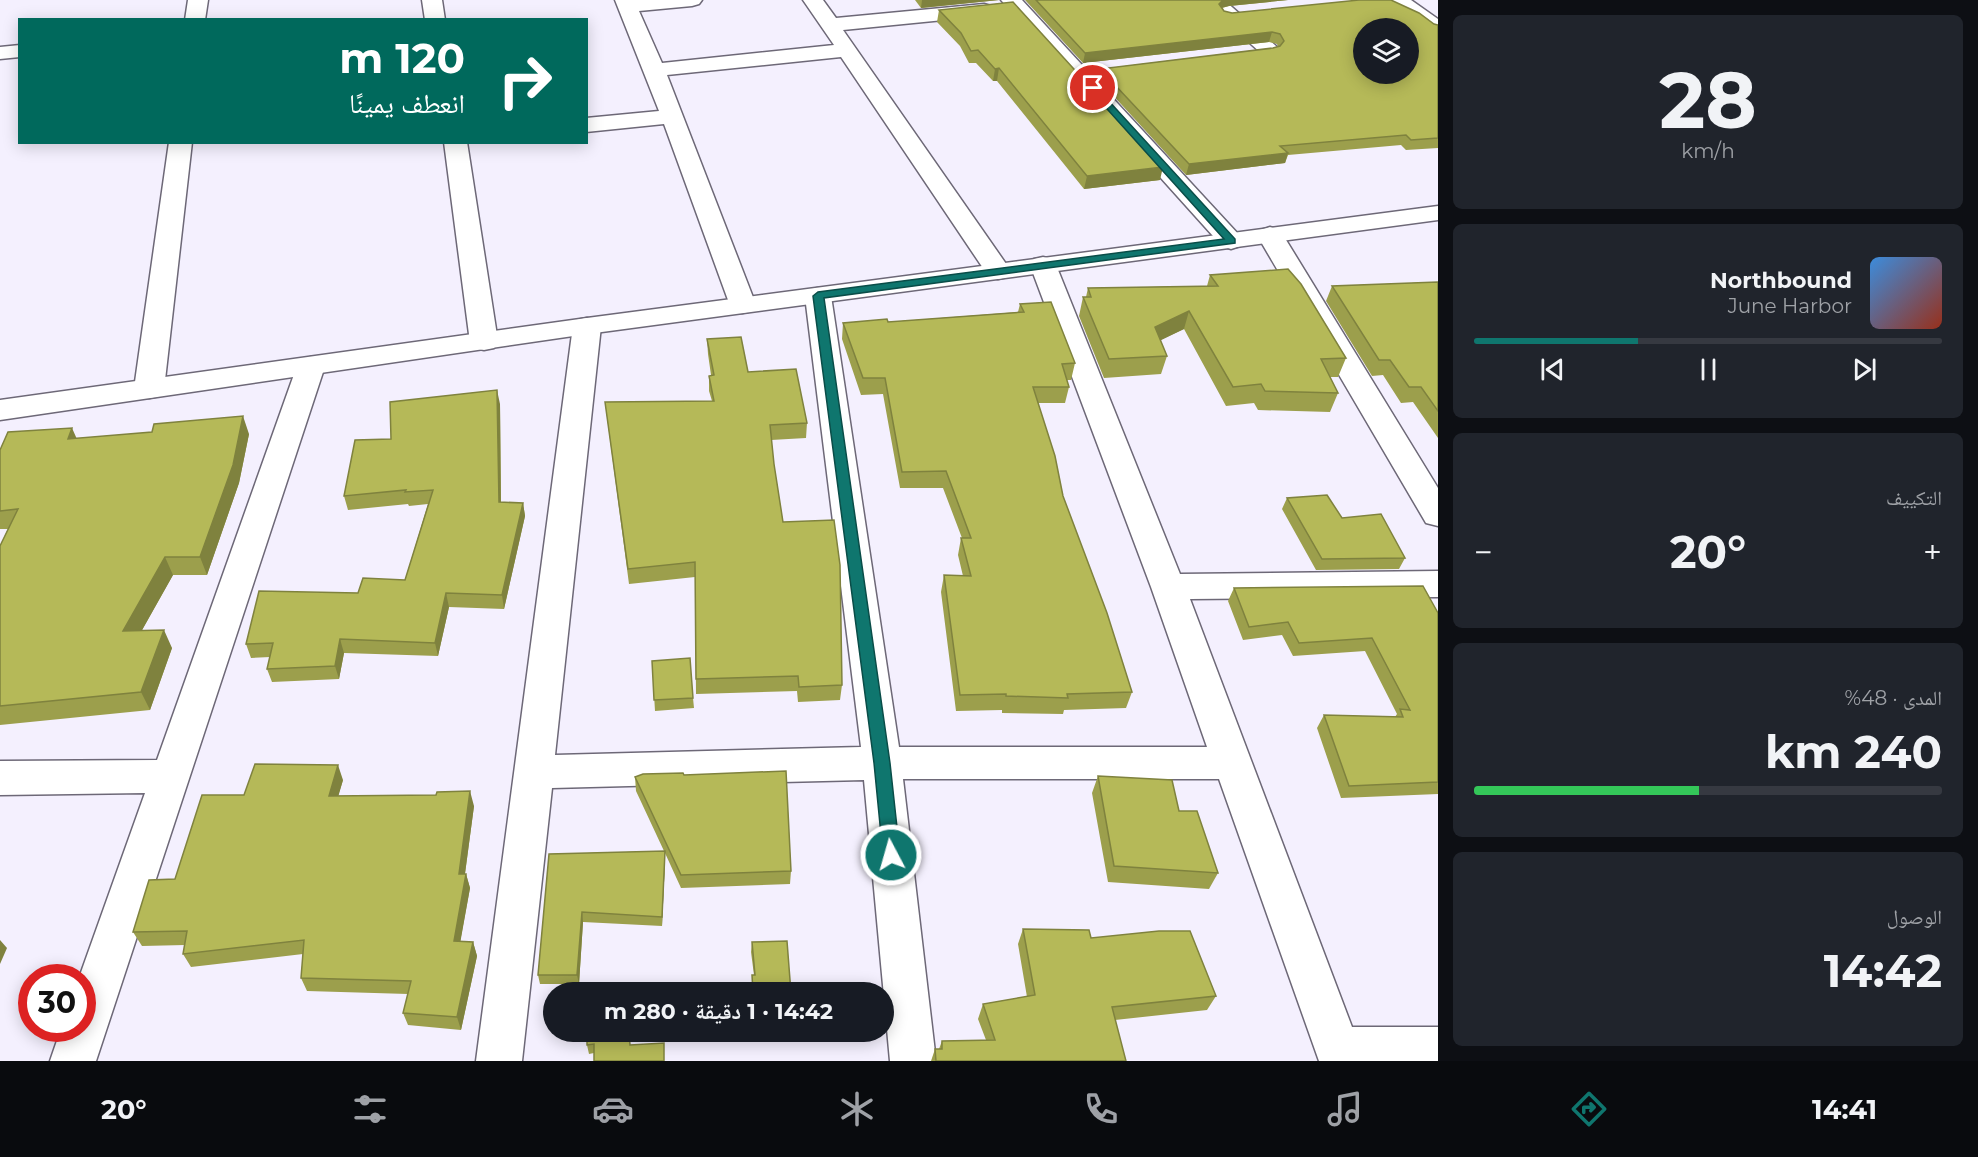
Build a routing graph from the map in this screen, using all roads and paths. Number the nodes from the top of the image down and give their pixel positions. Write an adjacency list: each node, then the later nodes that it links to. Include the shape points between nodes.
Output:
1 (198, 0): 11 (street)
2 (432, 0): 12 (street)
3 (692, 0): 7 (street)
4 (813, 0): 13 (street)
5 (1212, 0): 10 (street)
6 (1398, 0): 14 (street)
7 (626, 3): 20 (street)
8 (1014, 3): 13 (street); 21 (street)
9 (1252, 12): 10 (street)
10 (1228, 14): 17 (street, via 1269,50)
11 (195, 18)
12 (435, 18)
13 (830, 25): 15 (street)
14 (1438, 28)
15 (847, 50): 20 (street); 30 (street)
16 (18, 51): 18 (street)
17 (1247, 52)
18 (0, 53)
19 (1100, 69): 21 (street)
20 (655, 70): 22 (street)
21 (1077, 72): 28 (street)
22 (673, 116): 23 (street); 32 (street)
23 (588, 125)
24 (181, 144): 36 (street)
25 (455, 144): 34 (street)
26 (1438, 213): 27 (street)
27 (1270, 236): 28 (street); 38 (street)
28 (1231, 241): 29 (street)
29 (1042, 265): 30 (street); 40 (street)
30 (998, 271): 31 (street)
31 (818, 296): 32 (street); 41 (street)
32 (742, 305): 33 (street)
33 (587, 326): 34 (street); 43 (street)
34 (484, 342): 35 (street)
35 (311, 366): 36 (street); 44 (street)
36 (149, 389): 37 (street)
37 (0, 410)
38 (1438, 515)
39 (1438, 584): 40 (street)
40 (1168, 587): 42 (street)
41 (882, 763): 42 (street); 43 (street); 50 (street)
42 (1231, 764): 47 (street)
43 (534, 772): 49 (street)
44 (170, 776): 45 (street); 48 (street)
45 (0, 778)
46 (1438, 1050): 47 (street)
47 (1340, 1055)
48 (73, 1061)
49 (499, 1061)
50 (913, 1061)

